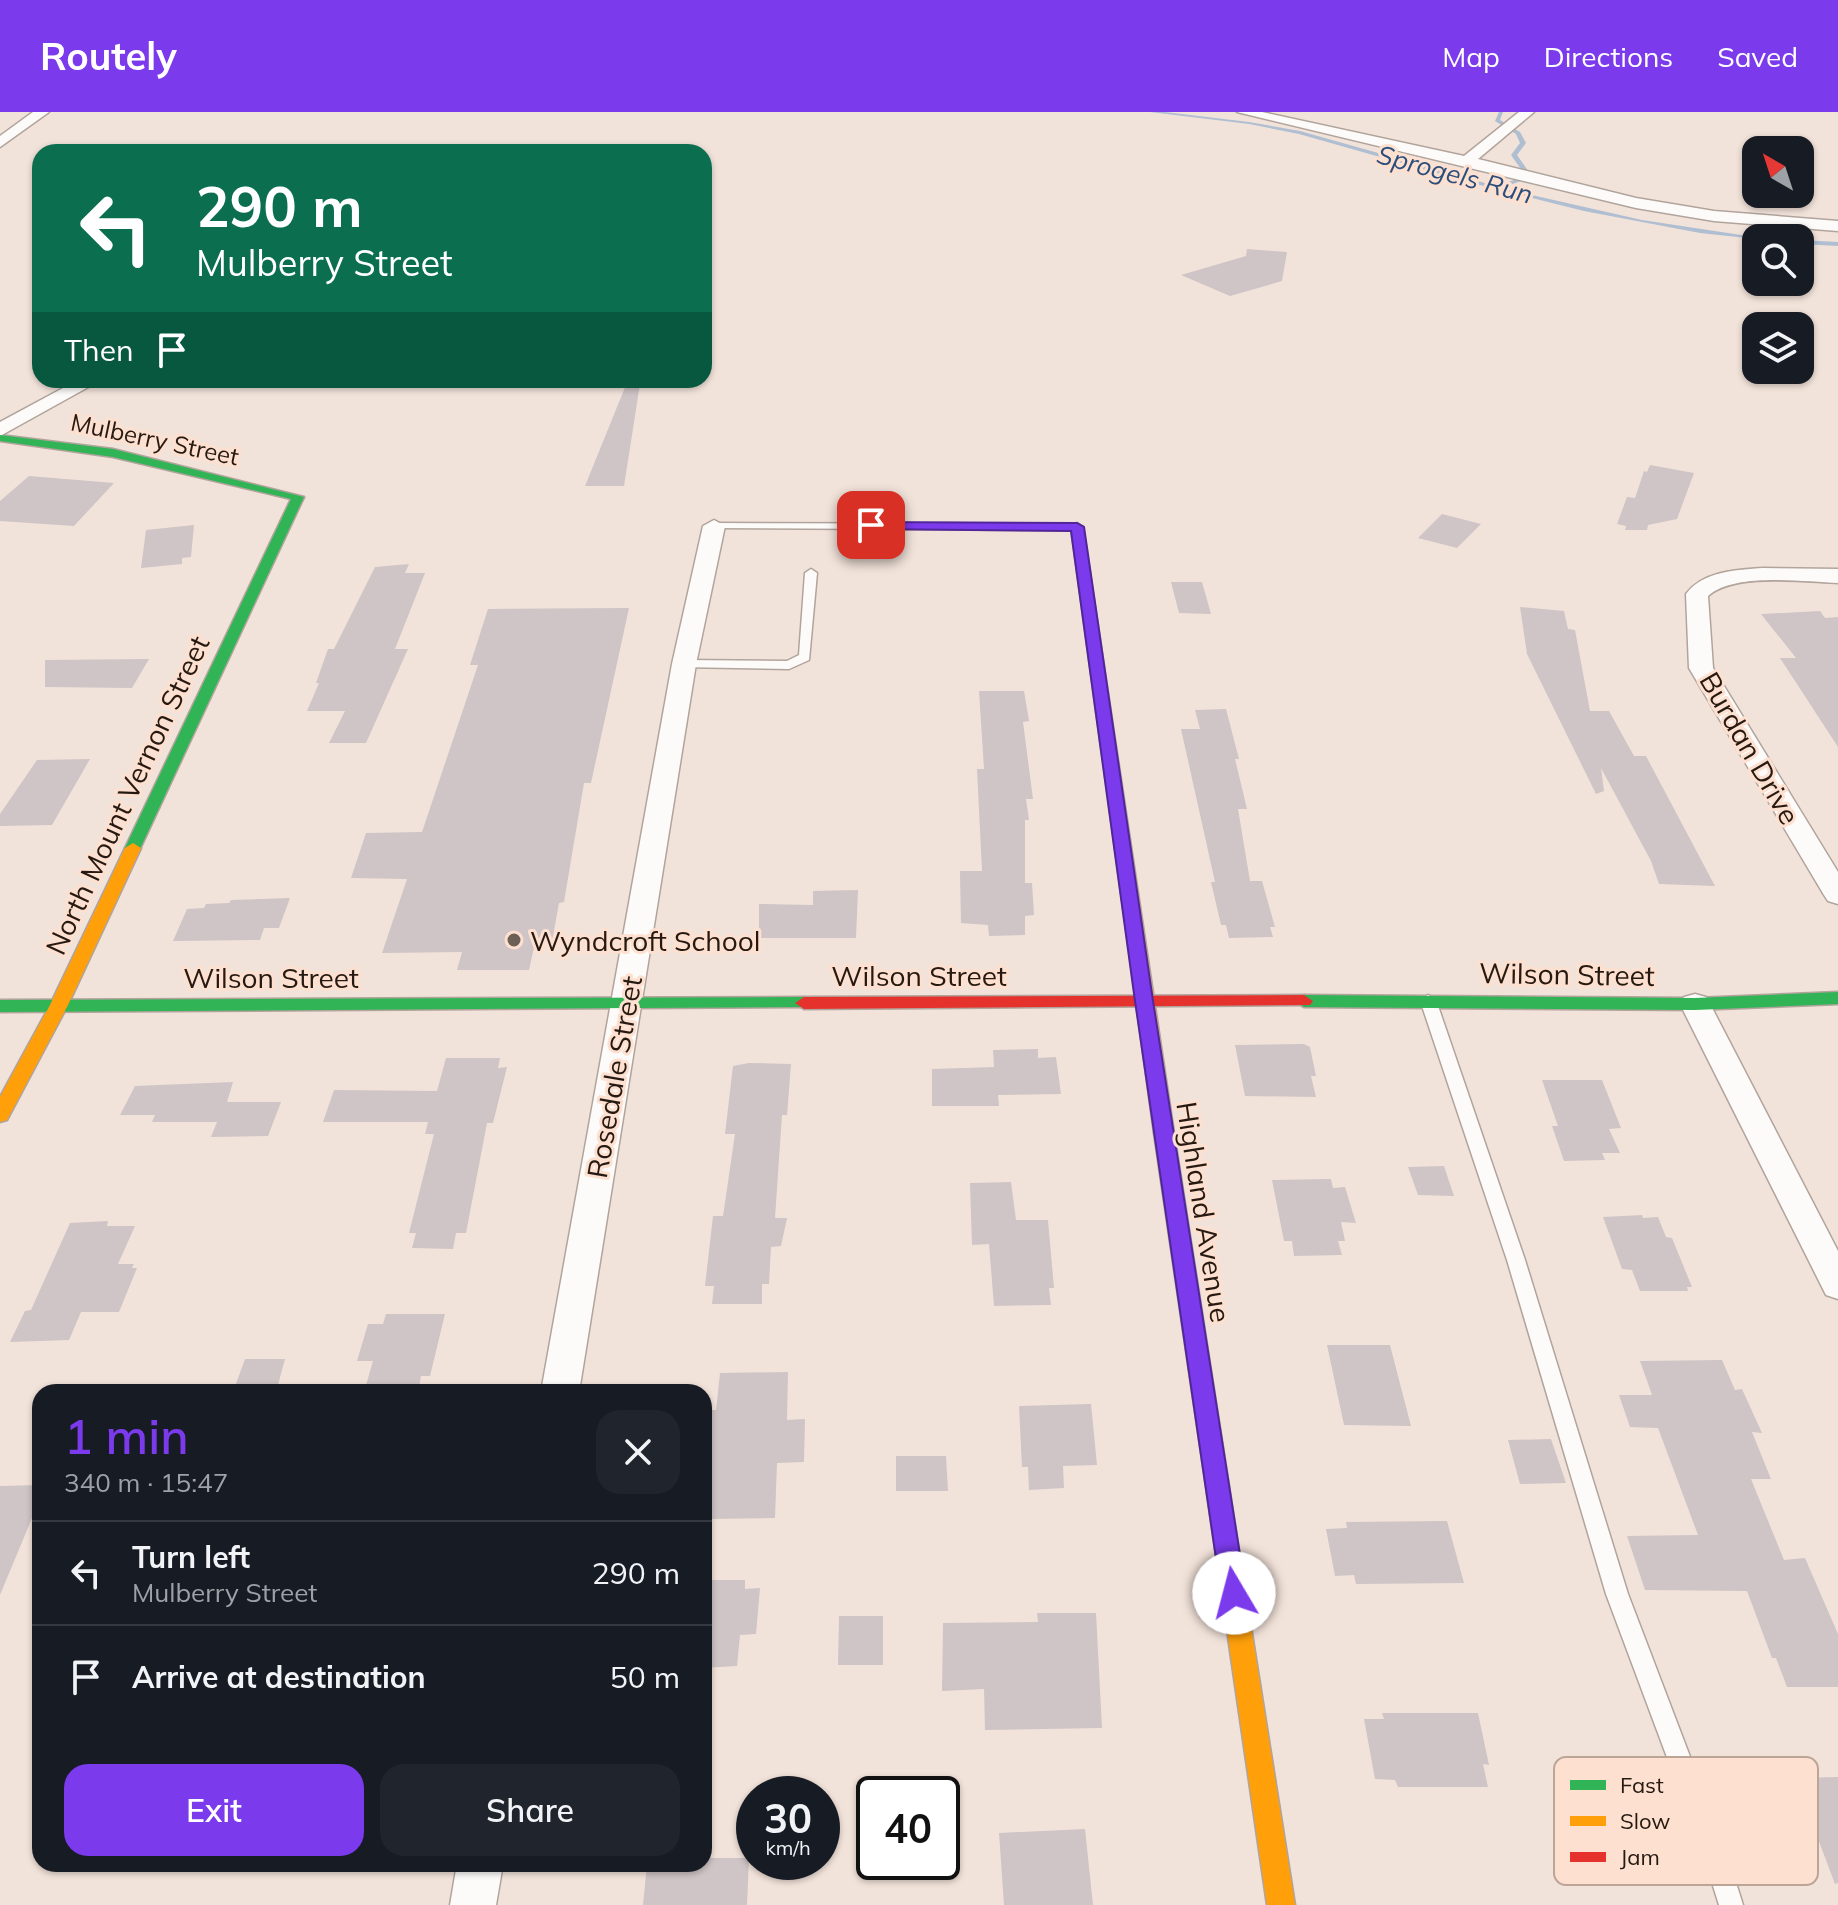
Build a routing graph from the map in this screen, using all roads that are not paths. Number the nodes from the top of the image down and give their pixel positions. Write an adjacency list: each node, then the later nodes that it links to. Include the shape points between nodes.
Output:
1 (42, 112): 4 (street)
2 (1244, 112): 5 (street)
3 (1527, 112): 5 (street)
4 (0, 143)
5 (1467, 161): 6 (street, via 1685,212)
6 (1838, 226)
7 (76, 388): 8 (street)
8 (0, 430)
9 (0, 438): 10 (street, Mulberry Street, via 160,460)
10 (298, 497): 21 (street, North Mount Vernon Street)
11 (714, 526): 12 (lane); 15 (street, Rosedale Street)
12 (1077, 527): 19 (street, Highland Avenue)
13 (811, 573): 15 (lane, via 805,657 789,665)
14 (1838, 576): 16 (street, Burdan Drive, via 1730,578 1711,582 1697,594 1701,668)
15 (684, 664): 22 (street, Rosedale Street)
16 (1838, 895)
17 (1838, 998): 20 (street, Wilson Street)
18 (1428, 1000): 19 (street, Wilson Street); 20 (street, Wilson Street); 27 (lane, via 1516,1260 1617,1594)
19 (1144, 1001): 22 (street, Wilson Street); 31 (street, Highland Avenue)
20 (1695, 1004): 25 (street)
21 (59, 1005): 22 (street, Wilson Street); 23 (street, Wilson Street); 24 (street, North Mount Vernon Street)
22 (626, 1005): 26 (street, Rosedale Street)
23 (0, 1006)
24 (0, 1115)
25 (1838, 1285)
26 (561, 1384)
27 (1679, 1757)
28 (479, 1872): 30 (street)
29 (1725, 1885): 32 (lane)
30 (473, 1905)
31 (1281, 1905)
32 (1731, 1905)

